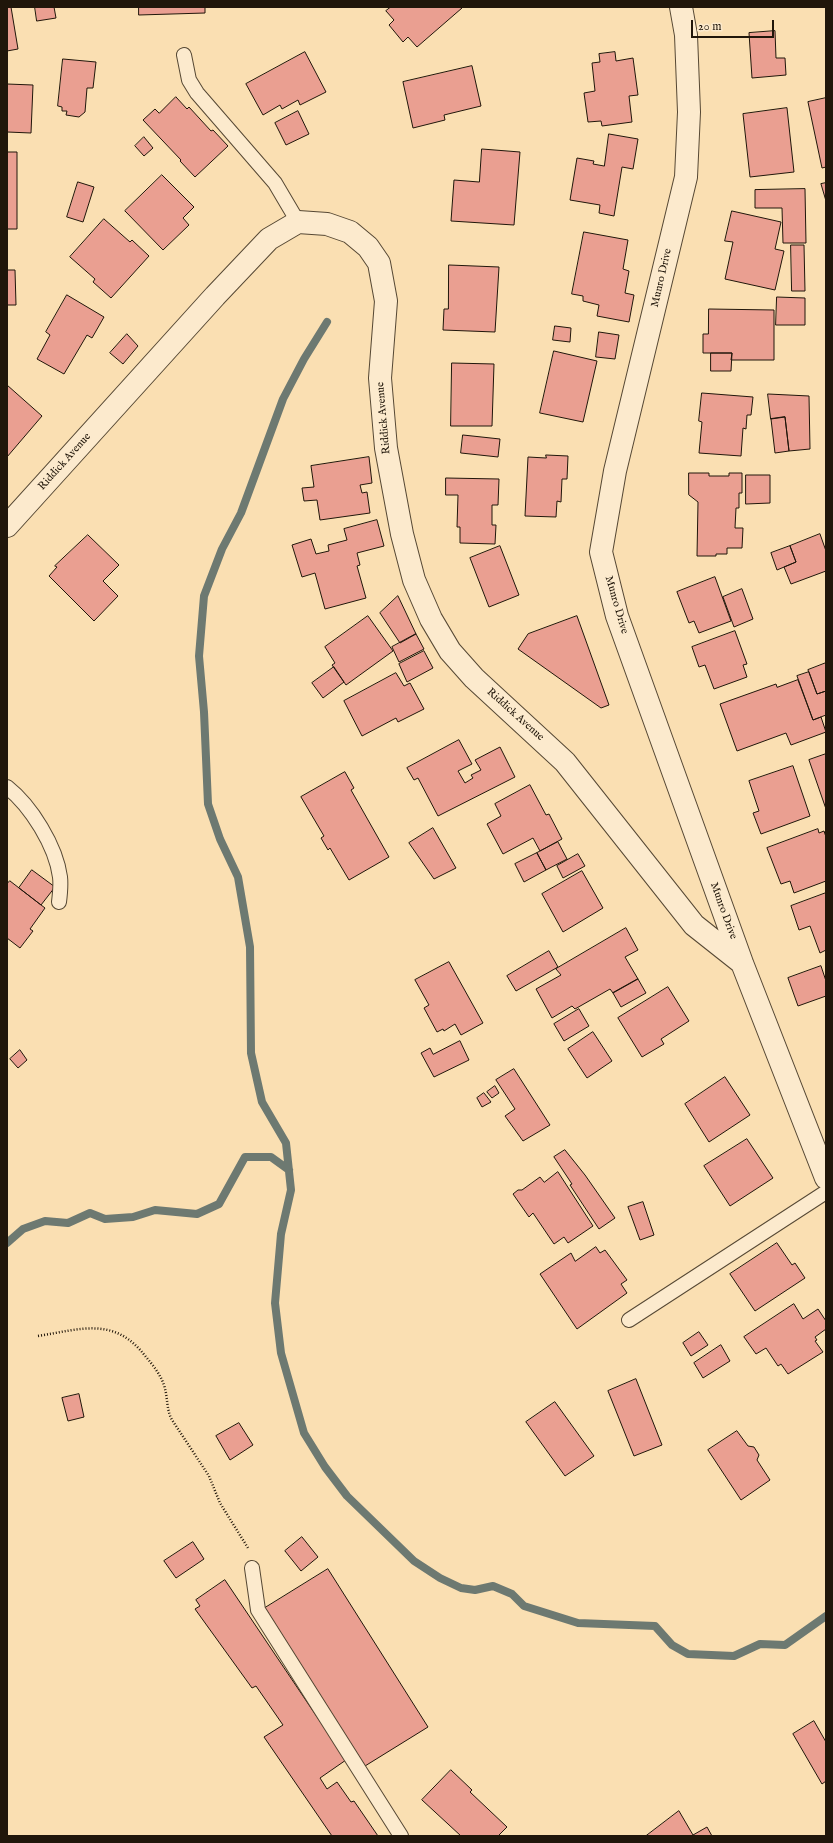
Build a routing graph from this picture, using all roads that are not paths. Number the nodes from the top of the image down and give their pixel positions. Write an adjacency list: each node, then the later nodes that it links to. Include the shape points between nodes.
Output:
1 (681, 7): 7 (street, Munro Drive, via 686,35 689,112 686,177 615,471 601,552 617,616)
2 (184, 55): 3 (lane, via 189,80 197,93 275,182)
3 (298, 222): 4 (street, Riddick Avenue, via 269,239); 7 (street, Riddick Avenue, via 327,224 350,232 368,247 379,263 386,301 380,378 386,448 402,534 414,580 431,619 450,651 474,678 565,762 694,925)
4 (7, 526)
5 (7, 787): 6 (lane, via 30,812 55,856 60,878)
6 (60, 902)
7 (742, 963): 8 (street, Munro Drive)
8 (826, 1178)
9 (826, 1192): 10 (lane)
10 (629, 1320)
11 (252, 1568): 12 (lane, via 258,1610)
12 (401, 1836)

